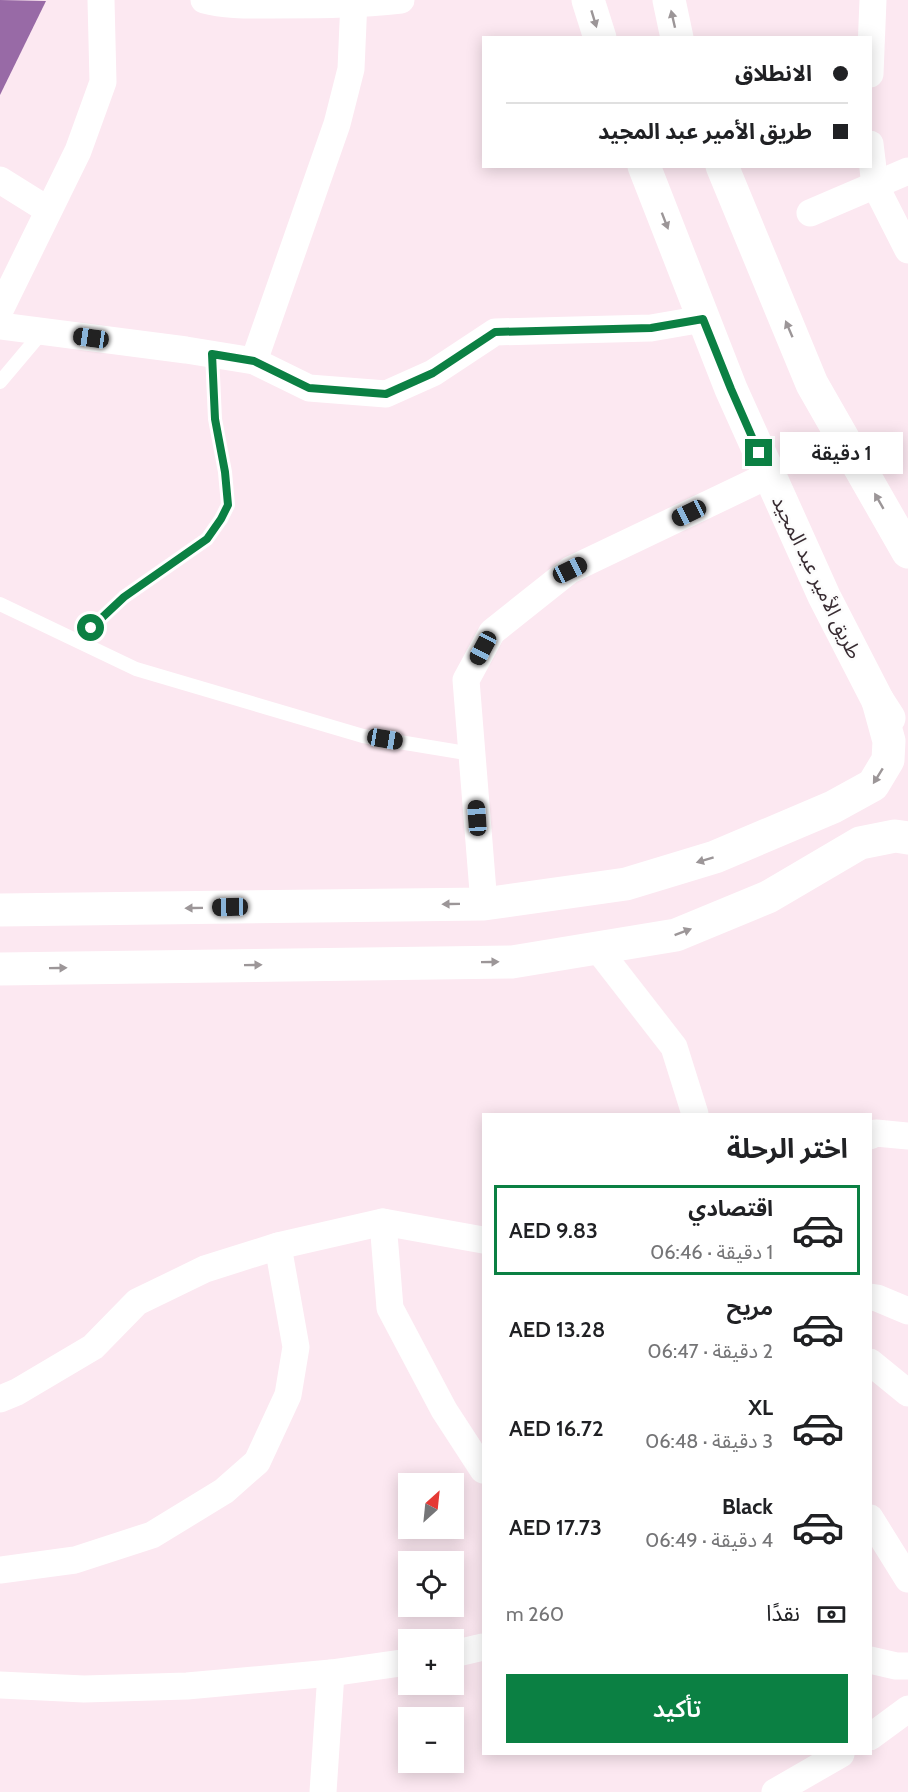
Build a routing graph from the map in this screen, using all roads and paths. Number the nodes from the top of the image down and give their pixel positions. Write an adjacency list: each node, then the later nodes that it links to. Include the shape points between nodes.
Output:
1 (101, 0): 17 (street, via 103,82 78,151)
2 (204, 0): 7 (street, via 222,4)
3 (401, 0): 7 (street)
4 (588, 0): 8 (main road, one-way to 8)
5 (669, 0): 9 (main road, one-way to 5)
6 (873, 0): 10 (street)
7 (354, 2): 25 (street, via 351,69 337,124)
8 (599, 36)
9 (677, 36)
10 (872, 36)
11 (872, 160): 16 (street)
12 (645, 168): 21 (main road, طريق الأمير عبد المجيد, one-way to 21)
13 (723, 168): 28 (main road, one-way to 13, via 812,384)
14 (908, 171): 16 (street)
15 (0, 180): 17 (street)
16 (875, 185): 18 (street); 19 (street)
17 (48, 210): 20 (street)
18 (810, 213)
19 (908, 250)
20 (0, 310)
21 (703, 319): 25 (street, via 651,328 495,332 433,373 386,394 309,388); 27 (main road, طريق الأمير عبد المجيد)
22 (0, 326): 23 (street)
23 (43, 332): 24 (street); 26 (lane)
24 (212, 354): 25 (street); 30 (lane, via 215,419 228,505 207,539 124,597 91,628)
25 (254, 361)
26 (0, 382)
27 (769, 475): 31 (main road, طريق الأمير عبد المجيد, via 824,596); 33 (street, via 570,570 492,632 466,680)
28 (908, 552)
29 (0, 604): 30 (lane)
30 (83, 644): 33 (lane, via 136,669 363,736)
31 (878, 701): 32 (main road, طريق الأمير عبد المجيد); 35 (main road, one-way to 35, via 889,741 888,760 873,784 833,807 715,857 626,885)
32 (908, 747)
33 (472, 754): 35 (street)
34 (908, 838): 37 (main road, one-way to 34, via 676,935 768,897 860,843 895,836)
35 (484, 904): 36 (main road, one-way to 36)
36 (0, 910)
37 (597, 948): 38 (main road, one-way to 37, via 512,962); 39 (street, via 674,1047)
38 (0, 969)
39 (695, 1113)
40 (872, 1135): 41 (street)
41 (908, 1136)
42 (383, 1222): 43 (street); 44 (street); 50 (street, via 390,1308 444,1410)
43 (482, 1240)
44 (278, 1246): 49 (street, via 205,1269 137,1302 93,1347); 52 (street, via 296,1347 288,1395 257,1462 224,1491 152,1535 75,1560)
45 (872, 1302): 46 (street)
46 (908, 1311)
47 (872, 1364): 48 (street)
48 (908, 1393)
49 (0, 1399)
50 (482, 1468)
51 (872, 1521): 53 (street)
52 (0, 1570)
53 (908, 1579)
54 (482, 1647): 55 (street)
55 (464, 1651)
56 (872, 1660): 58 (street)
57 (398, 1663): 59 (street)
58 (908, 1666)
59 (331, 1673): 60 (street, via 187,1686 84,1689); 64 (street)
60 (0, 1685)
61 (908, 1709): 62 (street)
62 (872, 1736)
63 (839, 1755): 65 (street)
64 (323, 1792)
65 (776, 1792)

